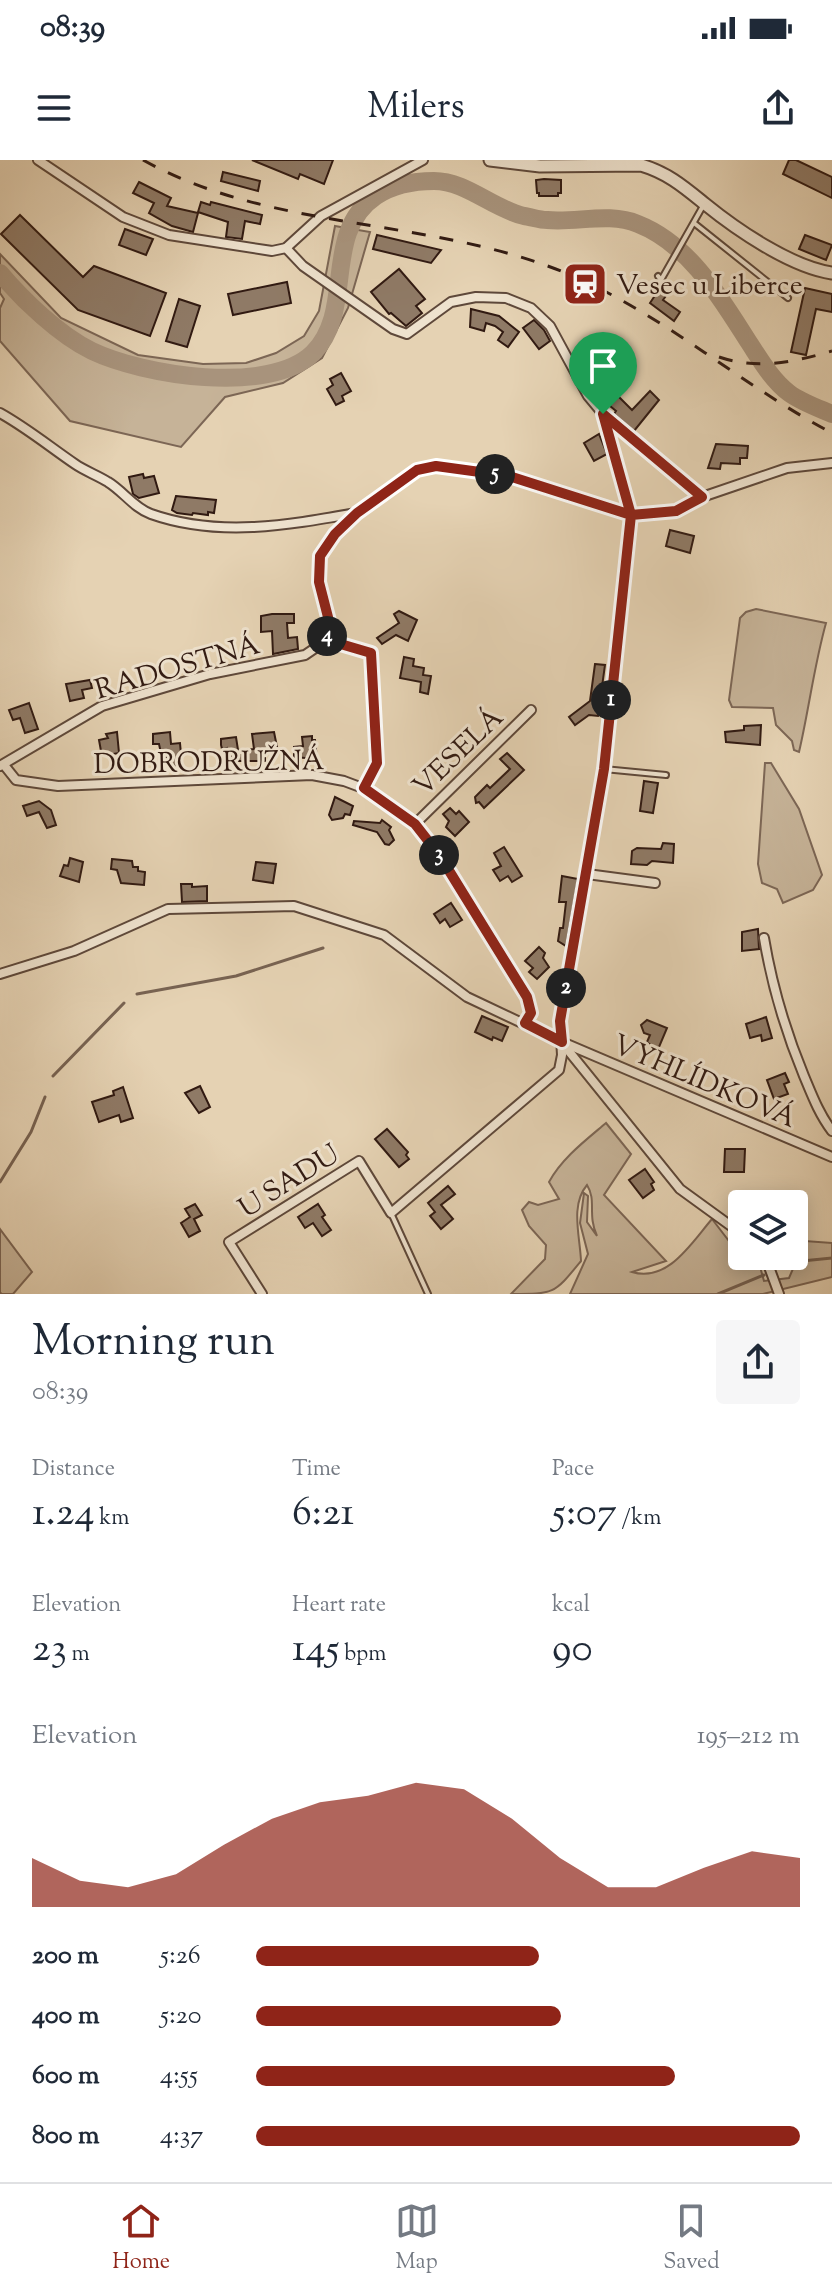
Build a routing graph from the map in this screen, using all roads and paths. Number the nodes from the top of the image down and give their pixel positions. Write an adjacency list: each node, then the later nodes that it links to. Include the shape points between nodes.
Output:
1 (38, 160): 6 (street, via 123,217 169,235 256,250)
2 (423, 160): 6 (street, via 321,216)
3 (496, 161): 4 (street, via 641,165 668,175)
4 (705, 204): 5 (lane); 7 (street, via 795,261)
5 (694, 223): 8 (lane, via 661,280); 9 (lane)
6 (286, 248): 11 (street, via 325,282 407,334 451,302 506,298 531,308 550,326)
7 (832, 273)
8 (658, 276)
9 (788, 298)
10 (0, 413): 14 (street, via 150,514 253,528)
11 (603, 414): 13 (street); 15 (street)
12 (832, 463): 13 (street, via 787,468)
13 (702, 497): 15 (street, via 676,511)
14 (357, 513): 15 (street, via 417,470 436,466 509,476); 16 (street, via 320,556)
15 (631, 515): 19 (street)
16 (327, 640): 18 (street, RADOSTNÁ, via 305,655 210,674 102,706); 21 (street, via 371,653 377,763)
17 (531, 710): 22 (street, VESELÁ)
18 (2, 766): 21 (street, DOBRODRUŽNÁ, via 16,780 58,786 312,775)
19 (604, 769): 20 (lane); 23 (street)
20 (666, 775)
21 (364, 788): 22 (street, DOBRODRUŽNÁ)
22 (415, 824): 27 (street, DOBRODRUŽNÁ, via 527,997 531,1013)
23 (587, 874): 24 (street); 28 (street, via 560,1021)
24 (655, 883)
25 (764, 938): 29 (street, via 786,1033 821,1117)
26 (0, 974): 27 (street, VYHLÍDKOVÁ, via 74,951 168,909 294,906 384,935 467,997)
27 (525, 1023): 28 (street, VYHLÍDKOVÁ)
28 (562, 1042): 30 (street, VYHLÍDKOVÁ); 31 (street, via 559,1070); 32 (street, via 680,1189)
29 (832, 1131)
30 (832, 1157)
31 (391, 1213): 34 (street, U SADU, via 359,1161 229,1242); 35 (lane)
32 (728, 1224)
33 (770, 1270): 36 (street)
34 (262, 1294)
35 (428, 1294)
36 (779, 1294)

